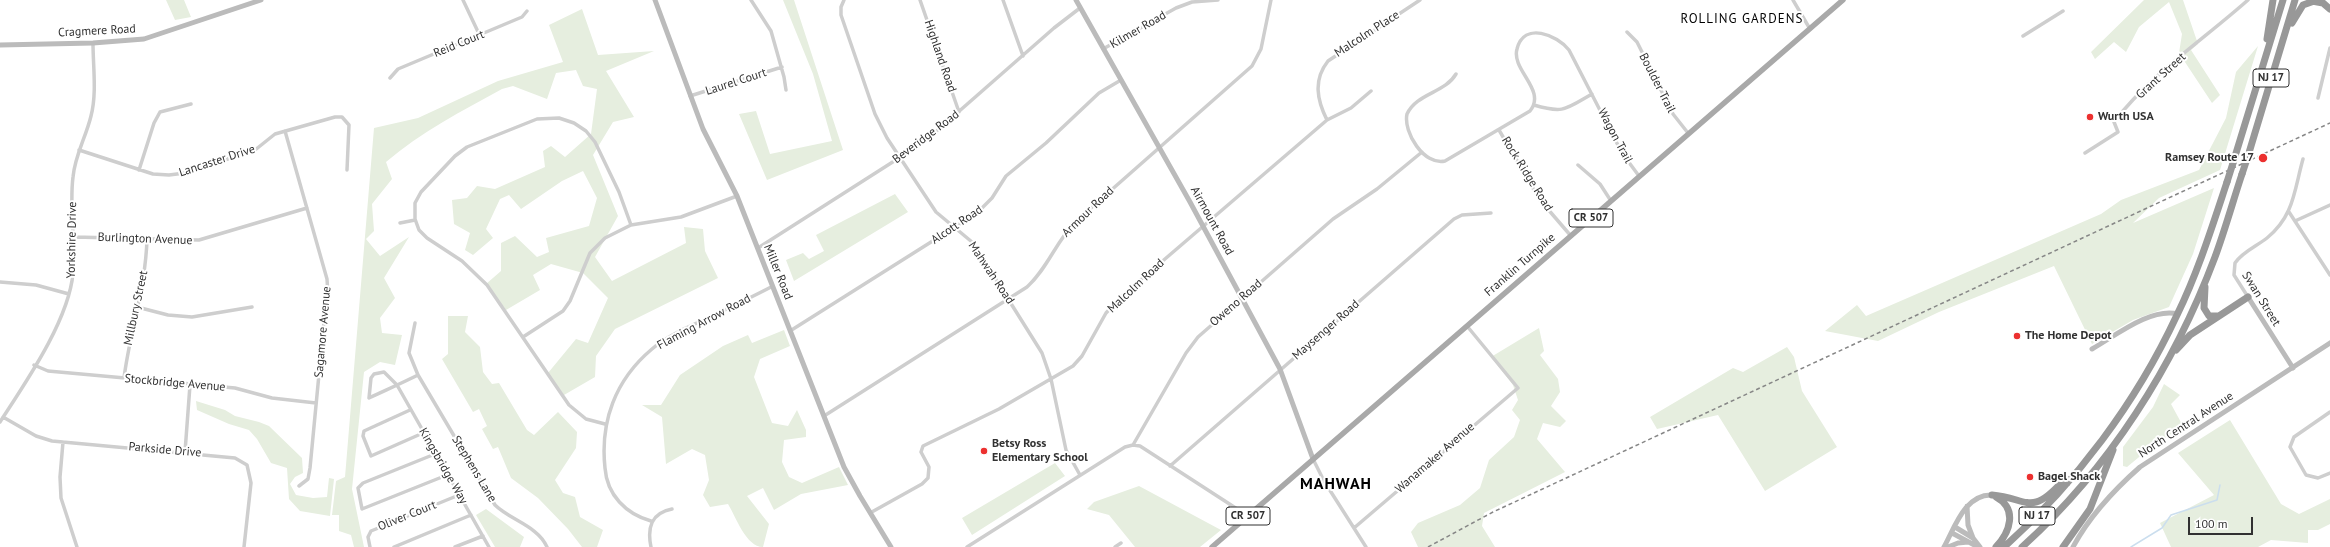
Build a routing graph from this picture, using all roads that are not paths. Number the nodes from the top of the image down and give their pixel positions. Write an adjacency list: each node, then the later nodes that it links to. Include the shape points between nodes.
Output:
1 (261, 0): 27 (street, Cragmere Road, via 144,39)
2 (463, 0): 25 (street)
3 (655, 0): 41 (street, Miller Road)
4 (750, 0): 33 (street, via 771,31)
5 (844, 0): 54 (street, Mahwah Road, via 841,15 875,114)
6 (920, 0): 45 (street, Highland Road)
7 (1003, 0): 31 (street)
8 (1076, 0): 19 (street, Airmount Road)
9 (1218, 0): 30 (street, Kilmer Road, via 1192,2 1176,8)
10 (1271, 0): 50 (street, Armour Road, via 1261,49 1252,66)
11 (1420, 0): 46 (street, Malcolm Place, via 1328,61 1317,85 1320,104)
12 (1793, 0): 23 (street)
13 (1843, 0): 23 (main road, Franklin Turnpike / CR 507)
14 (2248, 0): 53 (street, Grant Street, via 2163,72 2125,109 2114,122 2118,132)
15 (2273, 0): 35 (highway)
16 (2283, 0): 35 (highway, NJ 17)
17 (2295, 0): 32 (highway, NJ 17)
18 (2314, 0): 20 (highway); 32 (highway, via 2303,5 2297,12)
19 (1080, 8): 30 (street, Airmount Road); 31 (street, Beveridge Road)
20 (2330, 8)
21 (527, 11): 25 (street, Reid Court, via 522,17)
22 (2062, 11): 26 (street)
23 (1810, 29): 49 (main road, Franklin Turnpike / CR 507)
24 (1627, 32): 49 (street, Boulder Trail, via 1637,42 1655,82 1673,114)
25 (480, 36): 36 (street, Reid Court, via 398,69)
26 (2023, 36)
27 (92, 43): 28 (street, Cragmere Road); 51 (street, Yorkshire Drive, via 92,110)
28 (0, 45)
29 (2330, 48): 42 (street)
30 (1103, 49): 37 (street, Airmount Road)
31 (1022, 56): 45 (street, Beveridge Road)
32 (2276, 62): 78 (highway, NJ 17, bridge, via 2248,156)
33 (782, 67): 38 (street); 41 (street, Laurel Court)
34 (1456, 74): 52 (street, via 1446,85 1416,103 1407,114 1408,128)
35 (2260, 74): 87 (highway, NJ 17, bridge, via 2203,253)
36 (390, 78)
37 (1121, 80): 50 (street, Airmount Road); 71 (street, Alcott Road, via 1099,93 1046,143 1006,176 985,206)
38 (786, 90)
39 (1371, 91): 46 (street, Malcolm Road, via 1351,108)
40 (1592, 94): 44 (street, Wagon Trail, via 1562,110); 44 (street, Wagon Trail, via 1565,45 1549,34 1532,34 1520,42 1516,54 1535,96); 59 (street, Wagon Trail, via 1622,153)
41 (690, 96): 60 (street, Miller Road, via 708,141)
42 (2318, 98)
43 (191, 104): 57 (street, via 160,112)
44 (1534, 105): 47 (street, via 1527,113)
45 (959, 112): 54 (street, Beveridge Road)
46 (1327, 120): 70 (street, Malcolm Road)
47 (1499, 130): 52 (street, via 1445,161 1432,161); 72 (street, Rock Ridge Road, via 1540,200)
48 (285, 131): 57 (street, Lancaster Drive, via 269,138 256,150 185,173 170,175); 58 (street, Lancaster Drive, via 336,116 342,117 349,125); 63 (street, Sagamore Avenue)
49 (1688, 133): 59 (main road, Franklin Turnpike / CR 507)
50 (1159, 147): 70 (street, Airmount Road); 84 (street, Armour Road, via 1075,222 1062,236 1033,282)
51 (79, 150): 57 (street, Lancaster Drive); 73 (street, Yorkshire Drive, via 72,179)
52 (1422, 152): 83 (street, Oweno Road, via 1377,189 1333,219)
53 (2085, 153)
54 (901, 158): 71 (street, Mahwah Road, via 936,212); 75 (street, Beveridge Road)
55 (2303, 159): 65 (street, Swan Street)
56 (1578, 165): 61 (street, via 1600,184)
57 (139, 170)
58 (347, 170)
59 (1639, 176): 61 (main road, Franklin Turnpike / CR 507)
60 (737, 196): 69 (street, via 681,217); 75 (street, Miller Road)
61 (1611, 201): 72 (main road, Franklin Turnpike / CR 507)
62 (2330, 206): 67 (street)
63 (307, 208): 74 (street, Burlington Avenue, via 199,240); 104 (street, Sagamore Avenue, via 327,279 328,295)
64 (1491, 212): 98 (street, Maysenger Road, via 1462,215 1454,219)
65 (2289, 212): 67 (street); 82 (street, Swan Street, via 2277,230 2235,263 2234,275)
66 (415, 220): 68 (street); 69 (street, via 414,209 421,192 461,151 530,122 552,117 574,123 591,136 609,170); 92 (street, via 426,238 462,261 480,277)
67 (2295, 221): 76 (street)
68 (400, 224)
69 (632, 225): 92 (street, via 605,238 594,247 586,259 567,306 557,316)
70 (1204, 226): 83 (street, Airmount Road); 101 (street, Malcolm Road, via 1115,303 1098,325 1078,361)
71 (956, 228): 84 (street, Mahwah Road, via 972,242); 91 (street, Alcott Road)
72 (1571, 236): 90 (main road, Franklin Turnpike / CR 507)
73 (74, 237): 74 (street, Burlington Avenue); 81 (street, Yorkshire Drive, via 73,274)
74 (147, 238): 85 (street, Millbury Street, via 143,285)
75 (758, 248): 80 (street, Miller Road)
76 (2329, 270): 77 (street)
77 (2330, 275)
78 (2206, 278): 88 (highway, via 2205,310 2209,316); 95 (highway, NJ 17)
79 (0, 282): 81 (street, via 36,285)
80 (773, 286): 91 (street, Miller Road); 110 (street, Flaming Arrow Road, via 676,334 651,350 613,401)
81 (69, 294): 96 (street, Yorkshire Drive, via 60,320)
82 (2248, 296): 88 (highway); 97 (street, Swan Street)
83 (1242, 298): 98 (street, Airmount Road); 114 (street, Oweno Road, via 1192,344)
84 (1008, 300): 101 (street, Mahwah Road, via 1042,353); 107 (street, Armour Road)
85 (137, 307): 86 (street, via 168,315 192,317); 100 (street, Millbury Street)
86 (252, 307)
87 (2178, 314): 94 (street, via 2148,317); 122 (highway, NJ 17, via 2132,396 2097,447)
88 (2217, 316): 95 (highway, via 2190,335)
89 (415, 323): 99 (street, Stephens Lane, via 409,353)
90 (1467, 326): 117 (main road, Franklin Turnpike / CR 507); 133 (street, Wanamaker Avenue, via 1518,388)
91 (790, 331): 107 (street, Miller Road)
92 (523, 337): 110 (street, via 569,405 586,419)
93 (2330, 343): 97 (street, North Central Avenue)
94 (2092, 349)
95 (2168, 359): 112 (highway, NJ 17)
96 (34, 365): 100 (street, Stockbridge Avenue, via 48,371); 108 (street, Yorkshire Drive)
97 (2293, 368): 159 (street, North Central Avenue, via 2140,467 2099,510)
98 (1280, 369): 117 (street, Airmount Road); 118 (street, Maysenger Road)
99 (418, 375): 103 (street); 145 (street, Stephens Lane, via 495,505 510,518 534,531)
100 (124, 378): 102 (street, Stockbridge Avenue)
101 (1051, 379): 121 (street, Mahwah Road, via 1066,450); 128 (street, Malcolm Road, via 986,416 922,446 921,452 930,470 925,482)
102 (190, 385): 104 (street, Stockbridge Avenue, via 235,388 272,398); 115 (street)
103 (397, 385): 103 (street, Kingsbridge Way, via 370,398 371,378 379,372 389,376); 105 (street, Kingsbridge Way)
104 (316, 403): 123 (street, Sagamore Avenue, via 308,479)
105 (410, 410): 111 (street, Kingsbridge Way); 111 (street, via 364,431 363,436 371,456)
106 (2330, 412): 119 (street, via 2294,437 2290,447 2306,475 2318,478)
107 (824, 416): 128 (street, Miller Road, via 844,467)
108 (3, 417): 109 (street, Yorkshire Drive); 113 (street, Parkside Drive, via 42,439)
109 (0, 422)
110 (605, 424): 131 (street, Flaming Arrow Road, via 605,471 611,490 618,502 629,512)
111 (423, 433): 116 (street, Kingsbridge Way)
112 (2118, 438): 157 (highway, NJ 17, via 2074,493); 158 (highway, via 2090,509)
113 (62, 442): 115 (street, Parkside Drive); 139 (street, via 61,498)
114 (1133, 445): 118 (street, via 1140,446); 121 (street, via 1125,447)
115 (185, 452): 140 (street, Parkside Drive, via 235,458 247,465 251,483)
116 (435, 454): 120 (street, Kingsbridge Way); 120 (street, via 363,482 358,488 362,508)
117 (1313, 459): 130 (main road, Franklin Turnpike / CR 507); 133 (street)
118 (1170, 466): 130 (street)
119 (2330, 473)
120 (447, 475): 124 (street, Kingsbridge Way)
121 (1080, 475): 148 (street)
122 (2067, 483): 125 (highway, via 2062,482 2046,498 2031,503); 156 (highway, NJ 17)
123 (300, 486)
124 (459, 495): 129 (street, Kingsbridge Way); 141 (street, Oliver Court, via 371,531 368,537)
125 (1992, 495): 126 (street, via 1979,497); 155 (highway, via 2004,503 2010,516 2007,531)
126 (1967, 506): 132 (street); 136 (street)
127 (672, 508): 131 (street, via 664,510)
128 (870, 513): 147 (street, Miller Road)
129 (471, 515): 135 (street, Kingsbridge Way); 142 (street)
130 (1248, 516): 138 (main road, Franklin Turnpike / CR 507)
131 (651, 522): 146 (street, via 648,531)
132 (1955, 527): 134 (street); 136 (street)
133 (1354, 528): 151 (street)
134 (1952, 533): 136 (street); 152 (street)
135 (483, 536): 143 (street); 144 (street, Kingsbridge Way)
136 (1971, 540): 153 (street); 154 (street)
137 (1121, 543): 149 (street)
138 (1219, 545): 150 (main road, Franklin Turnpike / CR 507)
139 (77, 547)
140 (244, 547)
141 (370, 547)
142 (394, 547)
143 (455, 547)
144 (489, 547)
145 (547, 547)
146 (652, 547)
147 (891, 547)
148 (967, 547)
149 (1115, 547)
150 (1212, 547)
151 (1366, 547)
152 (1944, 547)
153 (1948, 547)
154 (1979, 547)
155 (1996, 547)
156 (2004, 547)
157 (2022, 547)
158 (2064, 547)
159 (2073, 547)

